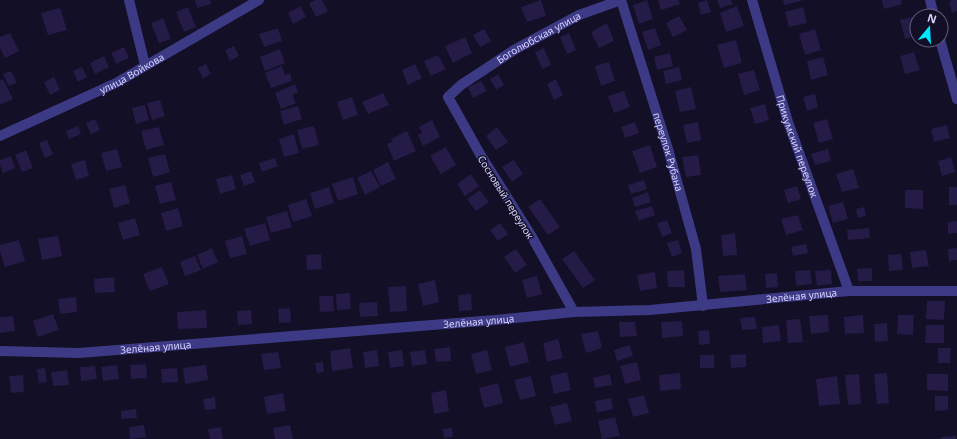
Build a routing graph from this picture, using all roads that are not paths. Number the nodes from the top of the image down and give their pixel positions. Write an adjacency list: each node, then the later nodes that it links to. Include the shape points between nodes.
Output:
1 (129, 0): 6 (street)
2 (258, 0): 6 (street, улица Войкова)
3 (621, 0): 7 (street, Боголюбская улица, via 579,16 514,50); 12 (street, переулок Рубана, via 668,149 696,249)
4 (752, 0): 10 (street, Прикумский переулок, via 788,122)
5 (942, 48): 8 (street)
6 (145, 65): 9 (street, улица Войкова, via 116,83)
7 (461, 85): 13 (street, Сосновый переулок, via 448,97 462,125 532,237)
8 (957, 97)
9 (0, 136)
10 (849, 291): 11 (street, Зелёная улица); 12 (street, Зелёная улица)
11 (957, 291)
12 (703, 306): 13 (street, Зелёная улица)
13 (574, 312): 14 (street, Зелёная улица, via 79,353)
14 (0, 351)

